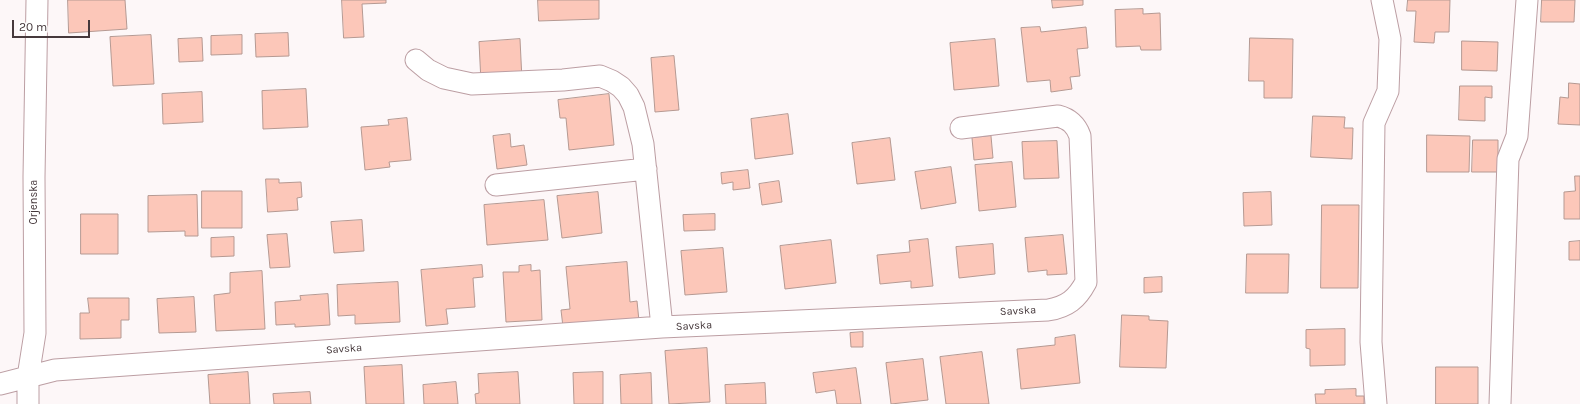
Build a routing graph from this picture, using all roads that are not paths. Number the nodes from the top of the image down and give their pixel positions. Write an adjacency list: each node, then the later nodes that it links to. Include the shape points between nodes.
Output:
1 (37, 0): 9 (street, Orjenska, via 35,333)
2 (1382, 0): 12 (street, via 1390,39 1388,91 1374,123 1370,342)
3 (1527, 0): 13 (street, via 1517,136 1508,159)
4 (416, 60): 6 (street, Savska, via 444,78 472,84 600,76 612,81 628,95 634,107)
5 (961, 128): 8 (street, Savska, via 1058,116 1077,127 1080,136 1086,282 1068,304 1048,310)
6 (646, 169): 7 (street); 8 (street, Savska)
7 (496, 185)
8 (662, 327): 9 (street, Savska, via 55,370)
9 (28, 377): 10 (street, Savska); 11 (street, Orjenska)
10 (0, 384)
11 (28, 404)
12 (1376, 404)
13 (1500, 404)

